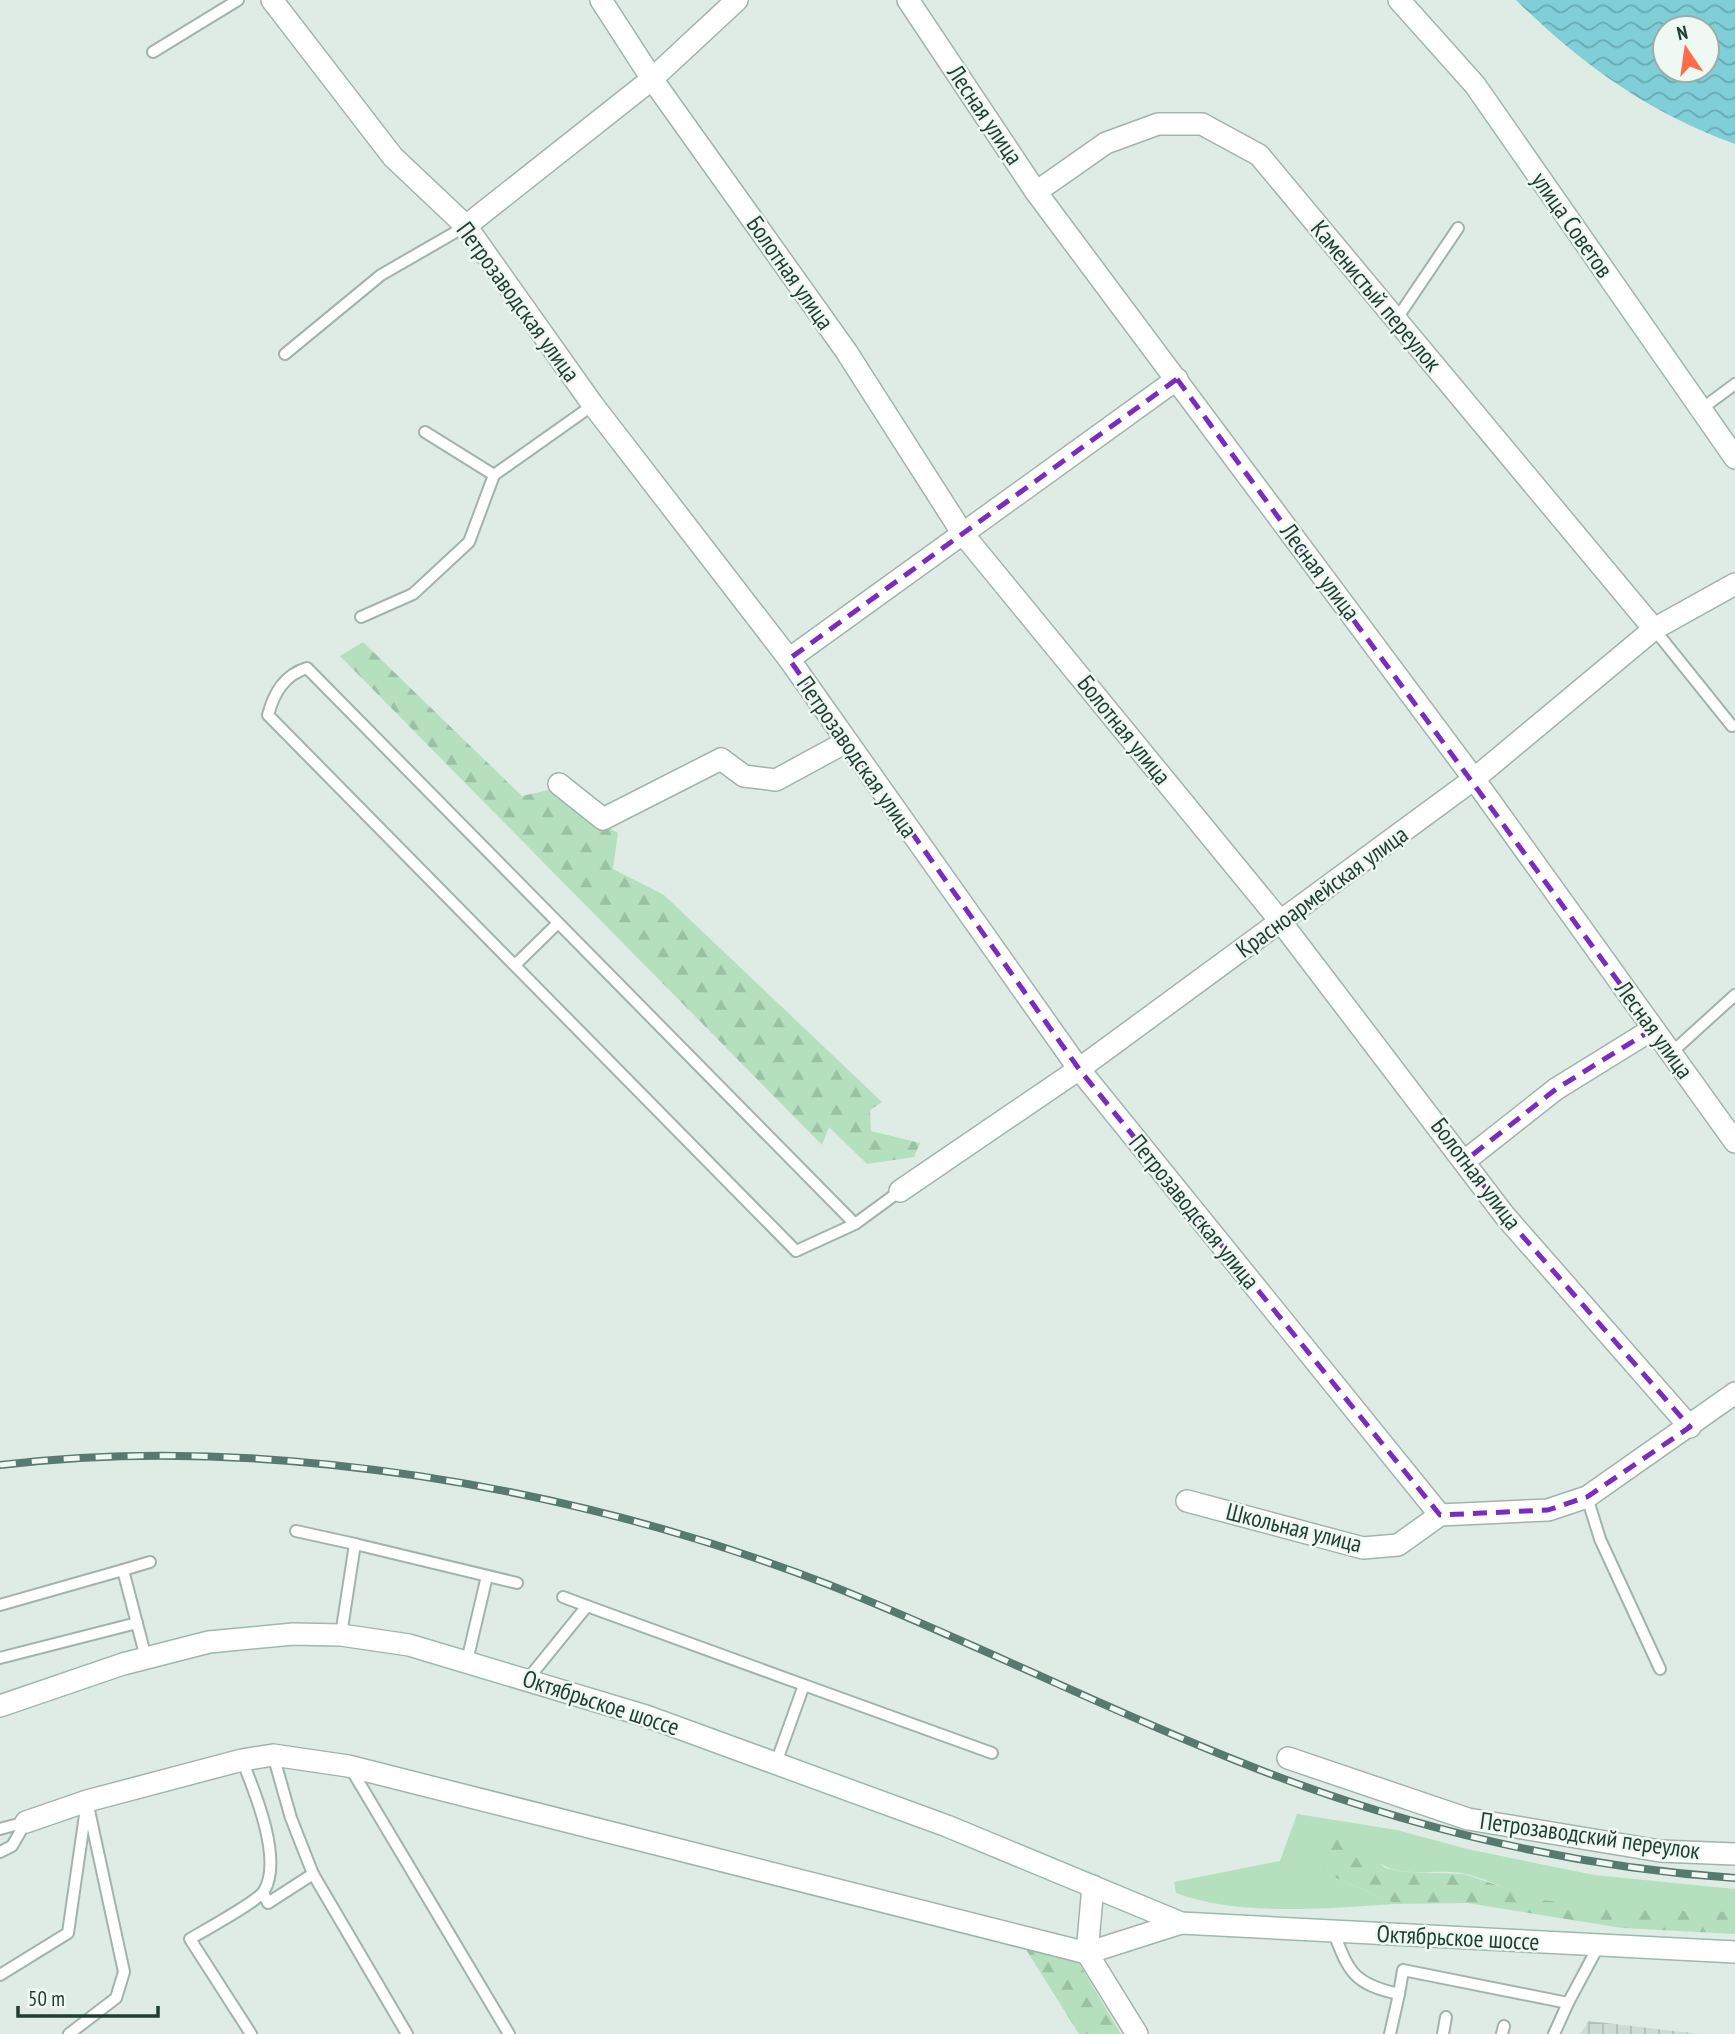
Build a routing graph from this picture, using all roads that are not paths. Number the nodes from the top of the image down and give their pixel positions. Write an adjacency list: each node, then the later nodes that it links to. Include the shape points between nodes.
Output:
1 (238, 0): 7 (lane)
2 (272, 0): 10 (street, Петрозаводская улица, via 393,157)
3 (601, 0): 8 (street, Болотная улица)
4 (737, 0): 8 (street)
5 (908, 0): 9 (street, Лесная улица)
6 (1399, 0): 17 (street, улица Советов, via 1475,85)
7 (153, 52)
8 (652, 79): 10 (street); 21 (street, Болотная улица, via 846,351)
9 (1036, 192): 12 (street, Каменистый переулок, via 1106,144 1158,124 1202,124 1259,155); 14 (street, Лесная улица)
10 (466, 226): 13 (lane, via 381,275); 16 (street, Петрозаводская улица)
11 (1458, 228): 12 (lane)
12 (1396, 320): 24 (street, Каменистый переулок)
13 (285, 354)
14 (1177, 379): 21 (street); 28 (street, Лесная улица)
15 (1735, 384): 17 (lane)
16 (593, 405): 20 (lane); 25 (street, Петрозаводская улица)
17 (1700, 410): 19 (street, улица Советов)
18 (425, 432): 20 (lane)
19 (1735, 458)
20 (494, 475): 23 (lane, via 469,541 413,594)
21 (963, 534): 25 (street); 30 (street, Болотная улица)
22 (1735, 584): 24 (street, Красноармейская улица)
23 (361, 617)
24 (1654, 629): 26 (lane); 28 (street, Красноармейская улица)
25 (789, 659): 27 (street, Петрозаводская улица)
26 (1732, 726)
27 (846, 742): 29 (street, via 776,780 744,776 721,759 603,819); 36 (street, Петрозаводская улица)
28 (1474, 779): 30 (street, Красноармейская улица); 34 (street, Лесная улица)
29 (559, 784)
30 (1281, 922): 36 (street, Красноармейская улица); 38 (street, Болотная улица)
31 (558, 923): 32 (lane); 32 (lane, via 307,668 296,671 274,693 268,715); 40 (lane)
32 (515, 965): 40 (lane, via 796,1251)
33 (1735, 995): 35 (lane)
34 (1653, 1029): 35 (street, Лесная улица); 38 (street, via 1556,1089)
35 (1671, 1053): 37 (street, Лесная улица)
36 (1079, 1069): 39 (street, Красноармейская улица); 45 (street, Петрозаводская улица)
37 (1735, 1142)
38 (1466, 1160): 42 (street, Болотная улица, via 1505,1216)
39 (900, 1191): 40 (lane)
40 (855, 1224)
41 (1735, 1393): 42 (street)
42 (1690, 1427): 43 (street)
43 (1587, 1497): 45 (street, via 1548,1510); 60 (lane, via 1600,1539)
44 (1186, 1501): 45 (street, Школьная улица, via 1363,1549 1398,1545)
45 (1440, 1515)
46 (296, 1531): 47 (lane)
47 (355, 1545): 50 (lane); 56 (lane)
48 (150, 1562): 49 (lane)
49 (123, 1570): 53 (lane); 55 (lane)
50 (487, 1576): 51 (lane); 59 (lane)
51 (517, 1583)
52 (563, 1597): 54 (lane)
53 (0, 1605)
54 (587, 1606): 61 (lane); 62 (lane)
55 (136, 1623): 57 (lane); 58 (lane)
56 (341, 1635): 58 (street, Октябрьское шоссе, via 293,1634 209,1642); 59 (street, Октябрьское шоссе, via 409,1645)
57 (0, 1658)
58 (146, 1658): 63 (street, Октябрьское шоссе)
59 (467, 1661): 61 (street, Октябрьское шоссе)
60 (1660, 1670)
61 (527, 1680): 68 (street, Октябрьское шоссе)
62 (804, 1685): 64 (lane); 68 (lane)
63 (0, 1706)
64 (992, 1753)
65 (273, 1755): 67 (street); 69 (street); 75 (lane)
66 (1288, 1758): 74 (street, Петрозаводский переулок, via 1468,1819 1660,1851)
67 (242, 1760): 70 (street); 77 (lane, via 256,1793 273,1868)
68 (776, 1763): 76 (street, Октябрьское шоссе)
69 (348, 1766): 82 (street); 90 (lane)
70 (87, 1801): 71 (street); 83 (lane, via 68,1933); 87 (lane, via 124,1972 117,1998)
71 (26, 1822): 72 (lane); 73 (lane, via 12,1846)
72 (0, 1829)
73 (0, 1852)
74 (1735, 1854)
75 (313, 1874): 77 (lane, via 268,1903); 89 (lane)
76 (1093, 1886): 78 (street, Октябрьское шоссе); 82 (street)
77 (263, 1893): 88 (lane, via 190,1938)
78 (1181, 1923): 79 (street, Октябрьское шоссе); 82 (street, Октябрьское шоссе)
79 (1333, 1931): 80 (street, Октябрьское шоссе); 84 (lane, via 1348,1969 1372,1988)
80 (1599, 1945): 81 (street, Октябрьское шоссе); 85 (lane)
81 (1735, 1952)
82 (1087, 1953): 91 (street)
83 (0, 1975)
84 (1399, 1994): 85 (lane, via 1404,1970); 92 (lane)
85 (1568, 2003): 94 (lane)
86 (1446, 2017): 93 (lane)
87 (69, 2034)
88 (251, 2034)
89 (407, 2034)
90 (509, 2034)
91 (1136, 2034)
92 (1390, 2034)
93 (1443, 2034)
94 (1554, 2034)

